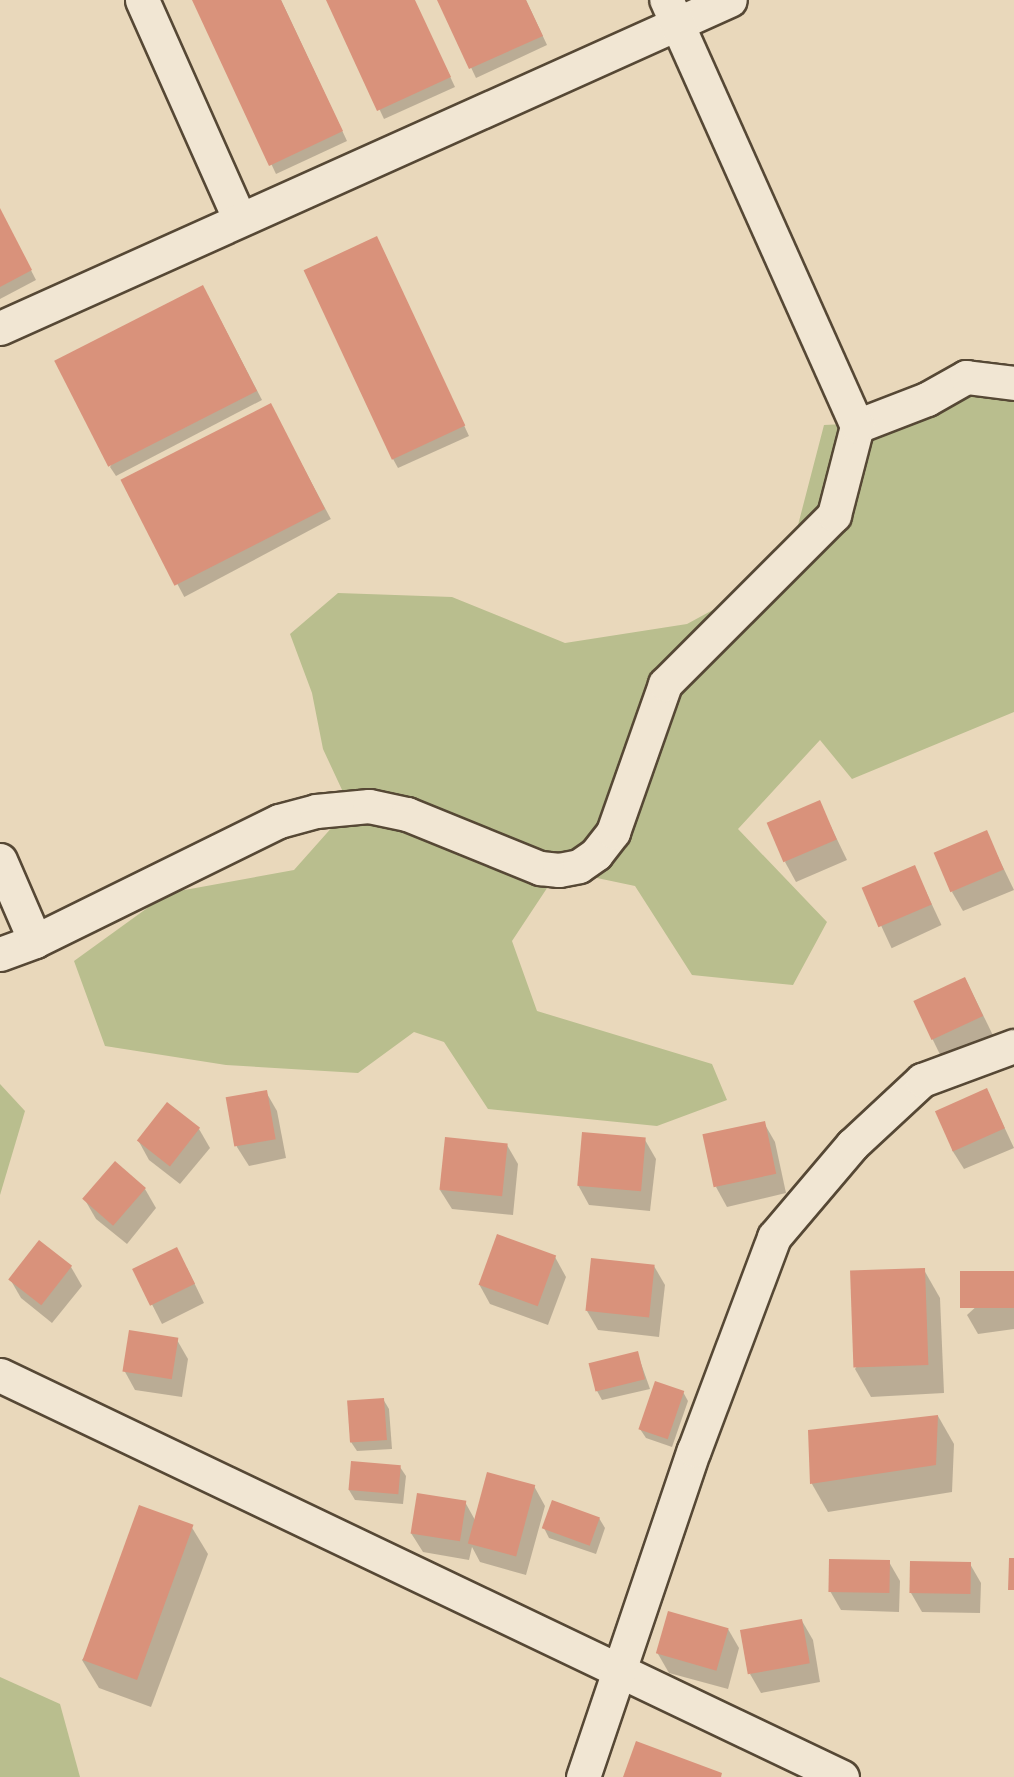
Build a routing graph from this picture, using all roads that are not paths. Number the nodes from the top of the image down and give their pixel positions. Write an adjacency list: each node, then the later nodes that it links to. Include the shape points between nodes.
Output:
1 (142, 0): 4 (street)
2 (730, 0): 3 (street)
3 (672, 12): 4 (street); 7 (street)
4 (239, 218): 5 (street)
5 (0, 328)
6 (1014, 383): 7 (street, via 966,377 927,399)
7 (857, 426): 9 (street, via 834,515 665,684 613,832 596,854 579,866 540,868 407,814 350,807 279,820)
8 (0, 860): 9 (street)
9 (35, 941): 10 (street)
10 (0, 954)
11 (1014, 1046): 13 (street, via 922,1080 852,1144 774,1237 694,1450)
12 (0, 1375): 13 (street)
13 (620, 1672): 14 (street); 15 (street)
14 (583, 1777)
15 (842, 1777)

